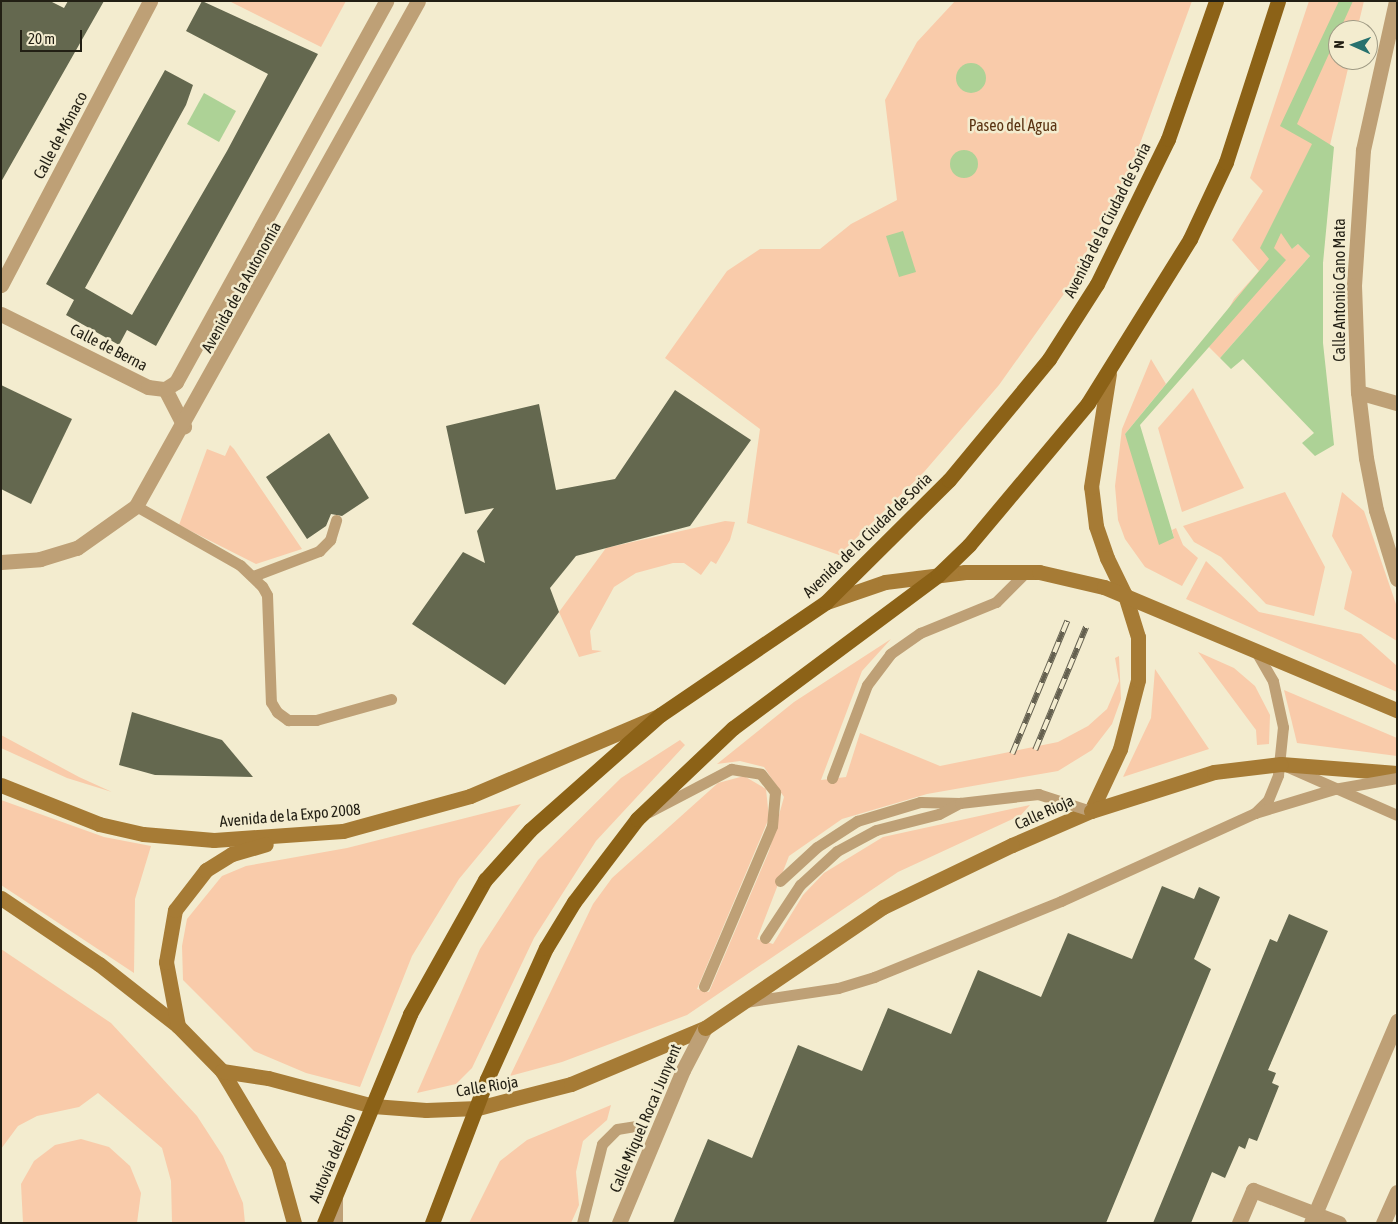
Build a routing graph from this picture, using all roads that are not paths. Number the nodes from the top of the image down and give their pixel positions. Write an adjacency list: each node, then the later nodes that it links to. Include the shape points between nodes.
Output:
1 (150, 1): 7 (street, Calle de Mónaco)
2 (386, 1): 10 (street, Avenida de la Autonomía, via 176,382)
3 (418, 1): 13 (street, Avenida de la Autonomía)
4 (1216, 1): 22 (main road, Avenida de la Ciudad de Soria, via 1168,139 1097,284 1048,360 949,480)
5 (1278, 1): 9 (main road, via 1226,162 1190,239)
6 (1396, 1): 11 (street, Calle Antonio Cano Mata, via 1358,186 1354,285)
7 (1, 285)
8 (1, 314): 10 (street, Calle de Berna, via 148,387)
9 (1109, 373): 18 (main road, via 1051,450); 21 (main road, bridge, via 1091,487 1094,518 1107,558)
10 (165, 389): 13 (street)
11 (1358, 392): 12 (street); 20 (street, Calle Antonio Cano Mata, via 1376,510)
12 (1397, 403)
13 (184, 426): 14 (street, Avenida de la Autonomía)
14 (136, 506): 16 (street, Avenida de la Autonomía, via 93,540 58,555); 19 (lane)
15 (336, 520): 19 (lane, via 330,540 319,551)
16 (1, 562)
17 (1027, 571): 18 (main road, bridge); 21 (main road, bridge, via 1063,576); 29 (lane, via 996,602 920,633 883,661 867,685)
18 (938, 575): 22 (main road, via 885,582); 37 (main road, via 733,728)
19 (253, 576): 24 (lane, via 267,595 269,686 277,712 301,722)
20 (1397, 579)
21 (1125, 595): 23 (main road, bridge); 34 (main road, via 1138,637 1134,706)
22 (826, 602): 26 (main road, Avenida de la Ciudad de Soria)
23 (1255, 650): 25 (main road, bridge); 27 (lane, via 1280,705)
24 (391, 699)
25 (1397, 710)
26 (660, 715): 38 (main road, Avenida de la Expo 2008, via 470,796 343,831); 48 (main road, Avenida de la Ciudad de Soria, via 522,839 485,880 432,970)
27 (1282, 764): 28 (main road, Calle Rioja); 32 (lane); 34 (main road, Calle Rioja, bridge, via 1214,772); 35 (lane, via 1274,789)
28 (1397, 773)
29 (832, 778)
30 (1397, 778): 32 (lane, Calle Rioja, bridge)
31 (1, 785): 38 (main road, Avenida de la Expo 2008, via 116,828)
32 (1334, 789): 35 (lane, Calle Rioja, bridge); 36 (lane)
33 (960, 803): 34 (lane, bridge, via 1038,794); 39 (lane, via 920,802 857,821 817,846); 41 (lane, via 939,814 876,830 837,852 800,885)
34 (1091, 811): 43 (main road, Calle Rioja, bridge, via 883,907)
35 (1255, 813): 43 (lane, Calle Rioja, bridge, via 1061,901 874,977 830,990)
36 (1397, 815)
37 (638, 819): 42 (lane, via 731,769 761,774 775,792 772,826); 49 (main road, via 574,902 528,983)
38 (247, 844): 45 (main road, via 206,870 184,895 168,934 169,976)
39 (780, 881)
40 (1, 898): 45 (main road, via 99,964)
41 (765, 938)
42 (704, 986)
43 (741, 1003): 46 (main road, Calle Rioja, bridge)
44 (1397, 1022): 53 (street)
45 (178, 1026): 47 (main road)
46 (705, 1028): 49 (main road, Calle Rioja, via 571,1084); 59 (street, Calle Miquel Roca i Junyent, bridge, via 683,1070)
47 (222, 1071): 48 (main road, Calle Rioja, via 268,1078); 54 (main road, Autovía del Ebro, via 278,1165)
48 (373, 1106): 49 (main road, Calle Rioja, via 426,1110); 51 (main road, Autovía del Ebro)
49 (478, 1108): 57 (main road)
50 (636, 1126): 58 (lane, via 617,1129 602,1144)
51 (337, 1191): 55 (main road, Autovía del Ebro); 56 (lane)
52 (1397, 1192): 62 (street)
53 (1313, 1218): 60 (street, via 1253,1190); 61 (street)
54 (294, 1223)
55 (324, 1223)
56 (338, 1223)
57 (432, 1223)
58 (582, 1223)
59 (619, 1223)
60 (1239, 1223)
61 (1339, 1223)
62 (1383, 1223)

